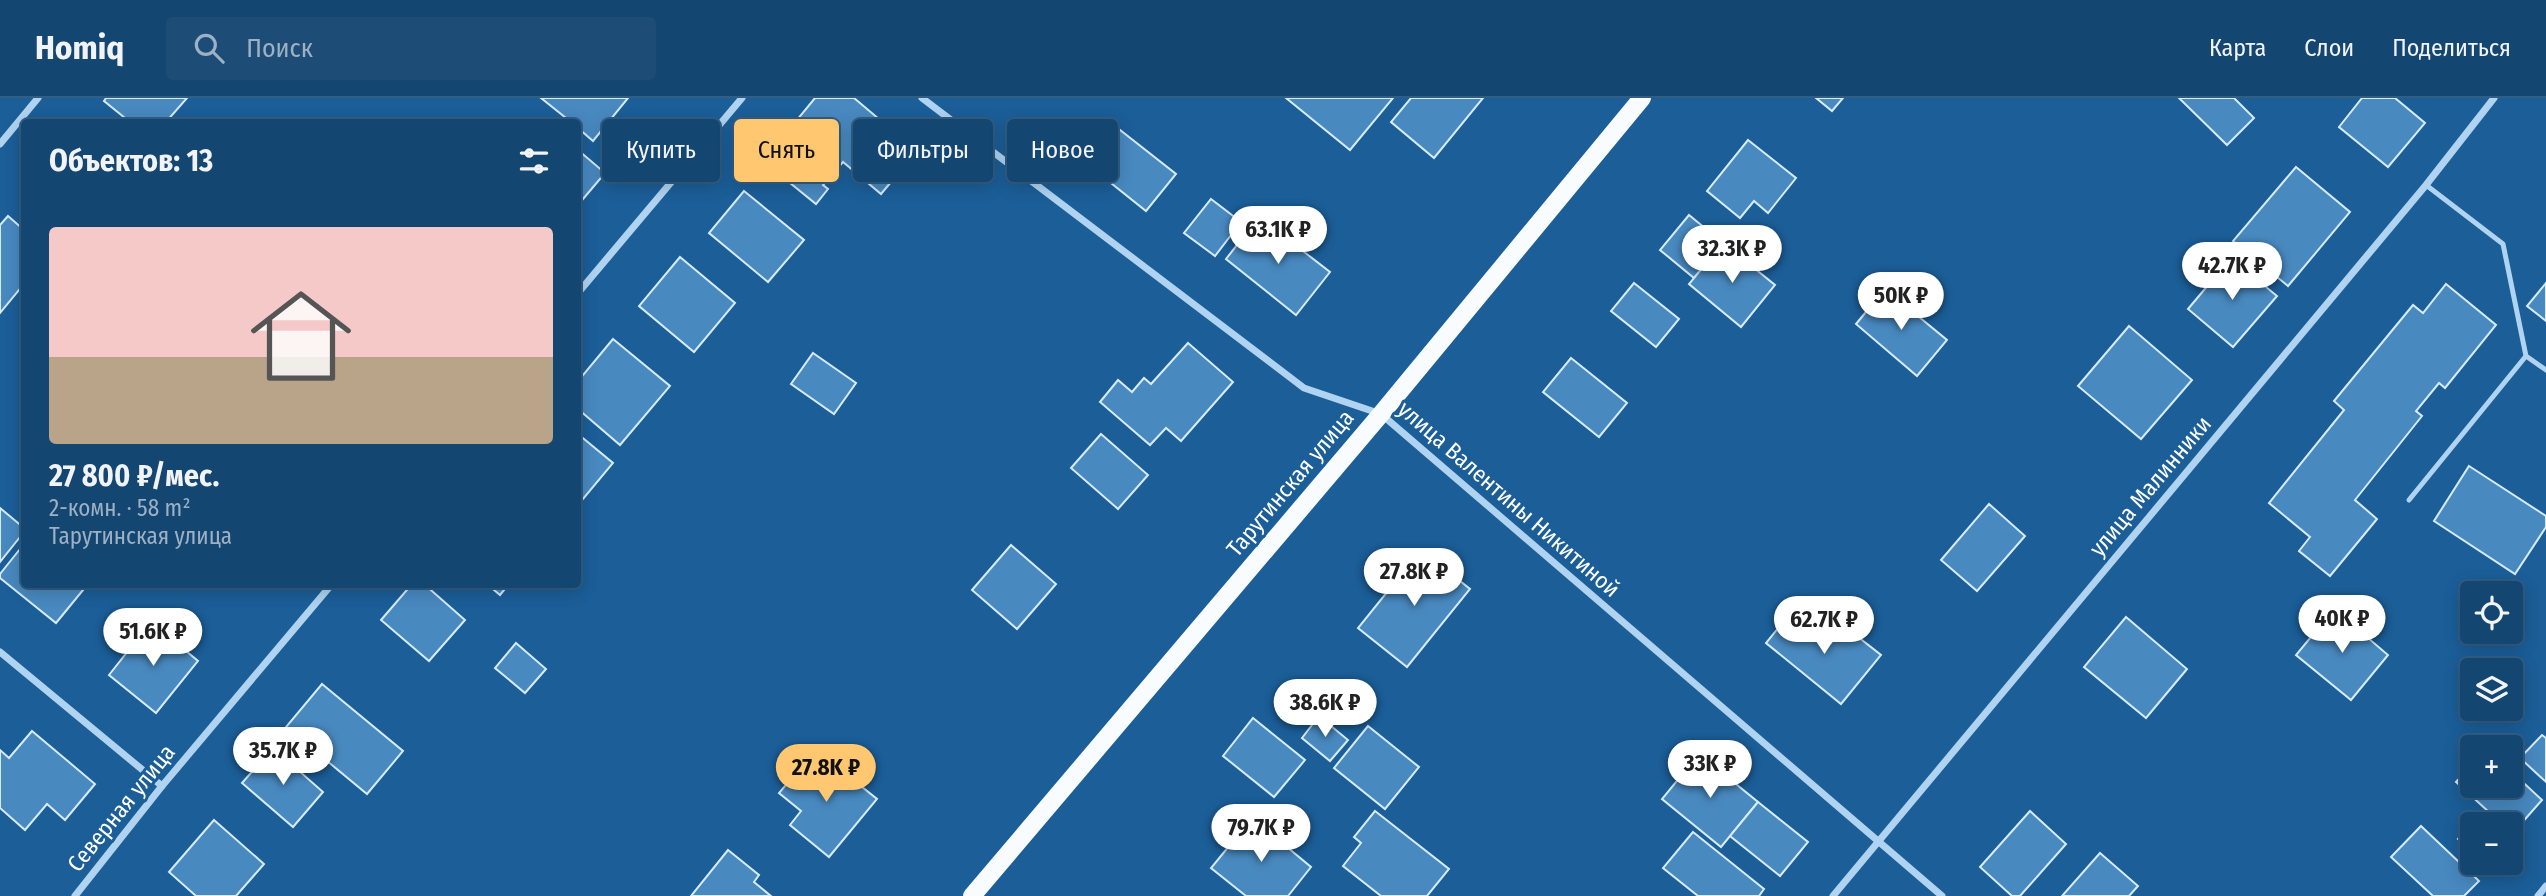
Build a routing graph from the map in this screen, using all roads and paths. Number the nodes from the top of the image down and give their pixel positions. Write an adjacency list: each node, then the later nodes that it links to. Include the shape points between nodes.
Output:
1 (38, 98): 6 (street)
2 (742, 98): 8 (street)
3 (922, 98): 11 (street, улица Валентины Никитиной, via 1304,388)
4 (1642, 98): 11 (main road, Тарутинская улица)
5 (2494, 98): 7 (street, улица Малинники)
6 (0, 144)
7 (2426, 185): 9 (lane, via 2503,244); 16 (street, улица Малинники)
8 (581, 289)
9 (2526, 356): 10 (lane); 12 (lane)
10 (2546, 370)
11 (1381, 414): 16 (street, улица Валентины Никитиной); 19 (main road, Тарутинская улица)
12 (2409, 500)
13 (329, 588): 15 (street, Северная улица)
14 (0, 652): 15 (street)
15 (162, 786): 18 (street, Северная улица)
16 (1878, 842): 20 (street, улица Малинники); 21 (street, улица Валентины Никитиной)
17 (2546, 886): 22 (street)
18 (75, 896)
19 (972, 896)
20 (1833, 896)
21 (1942, 896)
22 (2538, 896)

